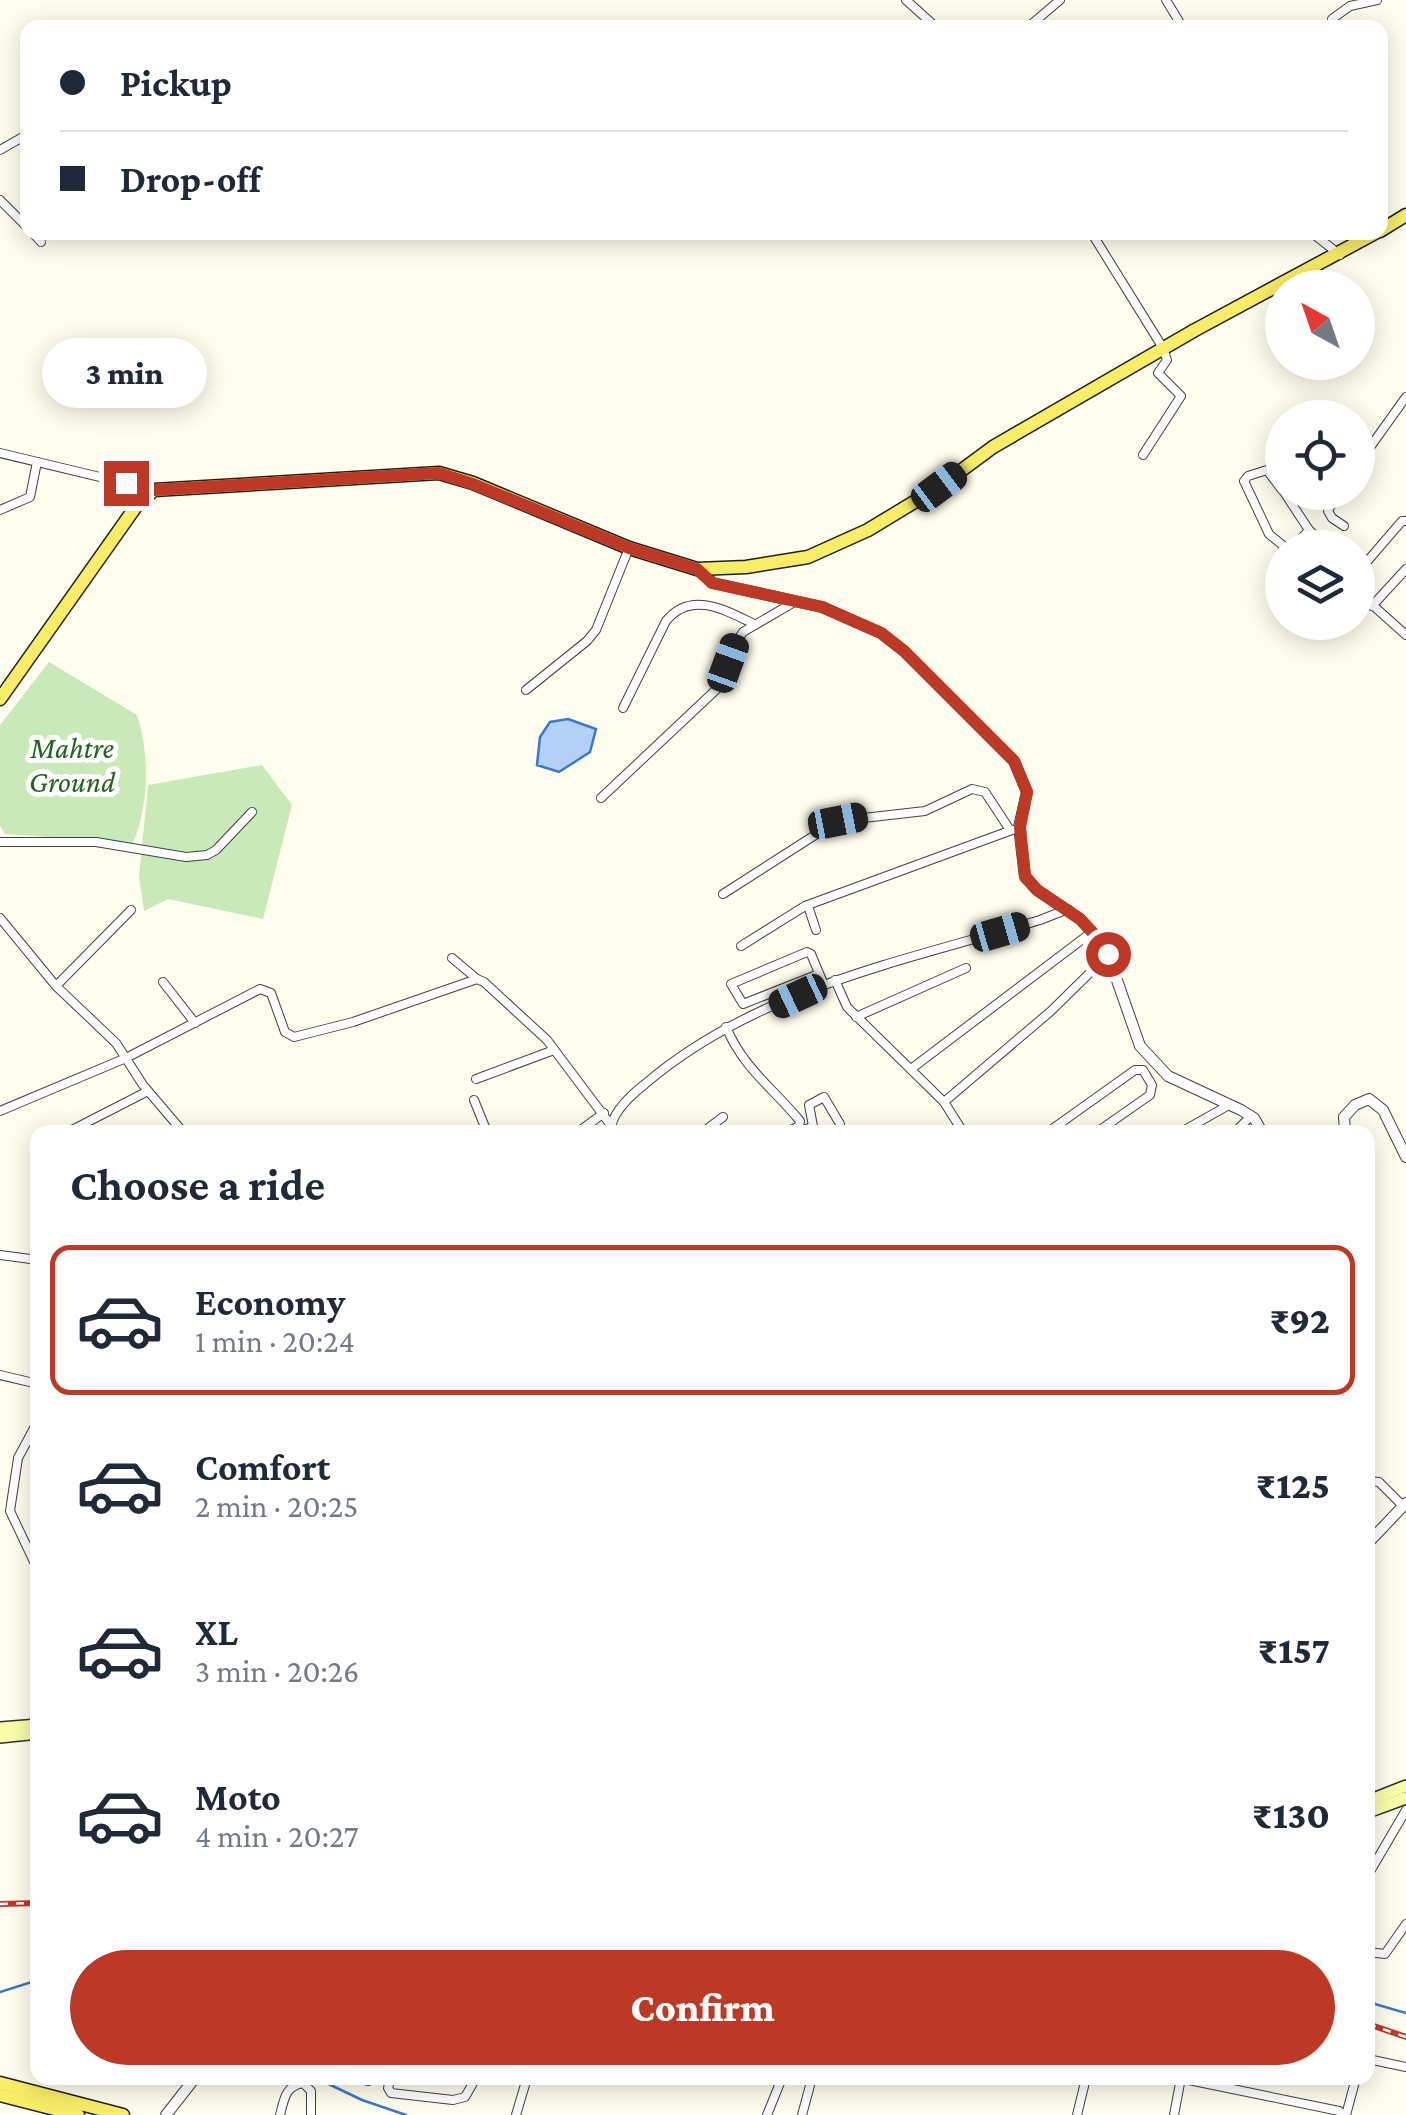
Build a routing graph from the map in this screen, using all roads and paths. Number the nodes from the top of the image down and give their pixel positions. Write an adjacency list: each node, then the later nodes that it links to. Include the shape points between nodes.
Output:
1 (906, 0): 5 (street)
2 (1060, 0): 6 (street)
3 (1377, 0): 4 (street)
4 (1332, 19)
5 (928, 20)
6 (1036, 20)
7 (0, 200): 8 (street)
8 (20, 219)
9 (1097, 240): 13 (street)
10 (1322, 240): 12 (street)
11 (1364, 240): 12 (main road)
12 (1340, 254): 13 (main road)
13 (1163, 348): 18 (street, via 1167,360 1158,374 1181,396); 31 (main road, via 993,447 868,530 808,557)
14 (1406, 397): 15 (street)
15 (1402, 411): 16 (street)
16 (1375, 444)
17 (0, 453): 19 (street)
18 (1143, 454)
19 (37, 462): 21 (street); 22 (street, via 30,496)
20 (1265, 471): 27 (street, via 1244,481)
21 (154, 490): 29 (main road, via 438,473); 39 (main road, via 136,505)
22 (0, 510)
23 (1296, 510): 28 (street)
24 (1328, 510): 26 (street)
25 (1406, 520): 30 (street)
26 (1344, 526)
27 (1267, 530)
28 (1309, 530)
29 (629, 548): 31 (main road); 38 (street, via 596,630)
30 (1375, 552)
31 (697, 569): 33 (street, via 712,583)
32 (1406, 569): 34 (street)
33 (796, 602): 36 (street); 43 (street, via 881,633 1014,761 1027,792)
34 (1375, 603)
35 (1375, 609): 37 (street)
36 (754, 624): 40 (street, via 720,608 686,605 674,611); 41 (street, via 737,641 720,686)
37 (1406, 635)
38 (526, 690)
39 (0, 699)
40 (623, 708)
41 (602, 798)
42 (252, 812): 44 (street, via 216,850 197,856 96,842)
43 (1015, 829): 45 (street, via 985,792 972,789 926,811 838,821); 46 (street); 47 (street, via 1025,876)
44 (0, 842)
45 (723, 894)
46 (808, 906): 50 (street); 52 (street)
47 (1068, 909): 51 (street); 58 (street)
48 (131, 910): 61 (street)
49 (0, 918): 61 (street)
50 (816, 930)
51 (1092, 932): 53 (street); 67 (street)
52 (742, 946)
53 (1108, 954): 71 (street); 72 (street, via 1140,1046 1168,1076)
54 (452, 958): 57 (street)
55 (966, 968): 62 (street)
56 (820, 974): 56 (street, via 807,952 731,984 743,1004); 60 (street)
57 (477, 979): 63 (street, via 294,1037 287,1035 266,989); 65 (street)
58 (835, 980): 60 (street); 62 (street)
59 (162, 982): 63 (street)
60 (824, 984): 64 (street)
61 (56, 986): 66 (street)
62 (856, 1017): 67 (street)
63 (195, 1023): 66 (street)
64 (726, 1027): 82 (street, via 632,1094); 84 (street, via 746,1064)
65 (554, 1050): 68 (street); 74 (street)
66 (126, 1058): 69 (street); 73 (street)
67 (911, 1069): 71 (street)
68 (476, 1080)
69 (148, 1091): 77 (street); 78 (street)
70 (474, 1100): 79 (street)
71 (944, 1102): 87 (street)
72 (1230, 1104): 75 (street); 90 (street)
73 (0, 1112)
74 (604, 1113): 80 (street); 81 (street)
75 (1251, 1116): 91 (street); 92 (street)
76 (723, 1117): 83 (street)
77 (82, 1125)
78 (176, 1125)
79 (485, 1125)
80 (588, 1125)
81 (609, 1125)
82 (612, 1125)
83 (712, 1125)
84 (799, 1125)
85 (813, 1125): 86 (street, via 807,1108 824,1096)
86 (840, 1125)
87 (959, 1125)
88 (1058, 1125): 89 (street, via 1142,1070 1152,1085 1150,1096)
89 (1106, 1125)
90 (1194, 1125)
91 (1242, 1125)
92 (1257, 1125)
93 (1345, 1125): 94 (street, via 1344,1117 1369,1099 1384,1110)
94 (1406, 1157)
95 (0, 1255): 96 (street)
96 (30, 1259)
97 (0, 1376): 98 (street)
98 (30, 1382)
99 (30, 1436): 101 (street)
100 (0, 1478): 101 (street)
101 (15, 1480): 105 (street, via 10,1511)
102 (1375, 1482): 103 (street)
103 (1405, 1504): 104 (street)
104 (1375, 1536)
105 (30, 1554)
106 (30, 1726): 107 (main road)
107 (0, 1728)
108 (30, 1734): 109 (main road)
109 (0, 1737)
110 (1406, 1786): 111 (main road)
111 (1375, 1798)
112 (1406, 1798): 113 (main road)
113 (1375, 1809)
114 (1406, 1810): 115 (street)
115 (1375, 1863)
116 (1406, 1924): 117 (street, via 1385,1954)
117 (1375, 1953)
118 (1375, 2060): 119 (street)
119 (1406, 2067)
120 (0, 2083): 135 (main road)
121 (190, 2085): 136 (street)
122 (293, 2085): 137 (street)
123 (304, 2085): 138 (street, via 311,2091)
124 (389, 2085): 125 (street, via 391,2092 453,2100)
125 (472, 2085)
126 (525, 2085): 139 (street)
127 (779, 2085): 140 (street)
128 (810, 2085): 141 (street)
129 (1084, 2085): 142 (street)
130 (1179, 2085): 143 (street)
131 (1214, 2085): 144 (street)
132 (1354, 2085): 144 (street)
133 (0, 2095): 134 (main road)
134 (78, 2115)
135 (123, 2115)
136 (166, 2115)
137 (280, 2115)
138 (311, 2115)
139 (516, 2115)
140 (767, 2115)
141 (802, 2115)
142 (1077, 2115)
143 (1174, 2115)
144 (1345, 2115)

